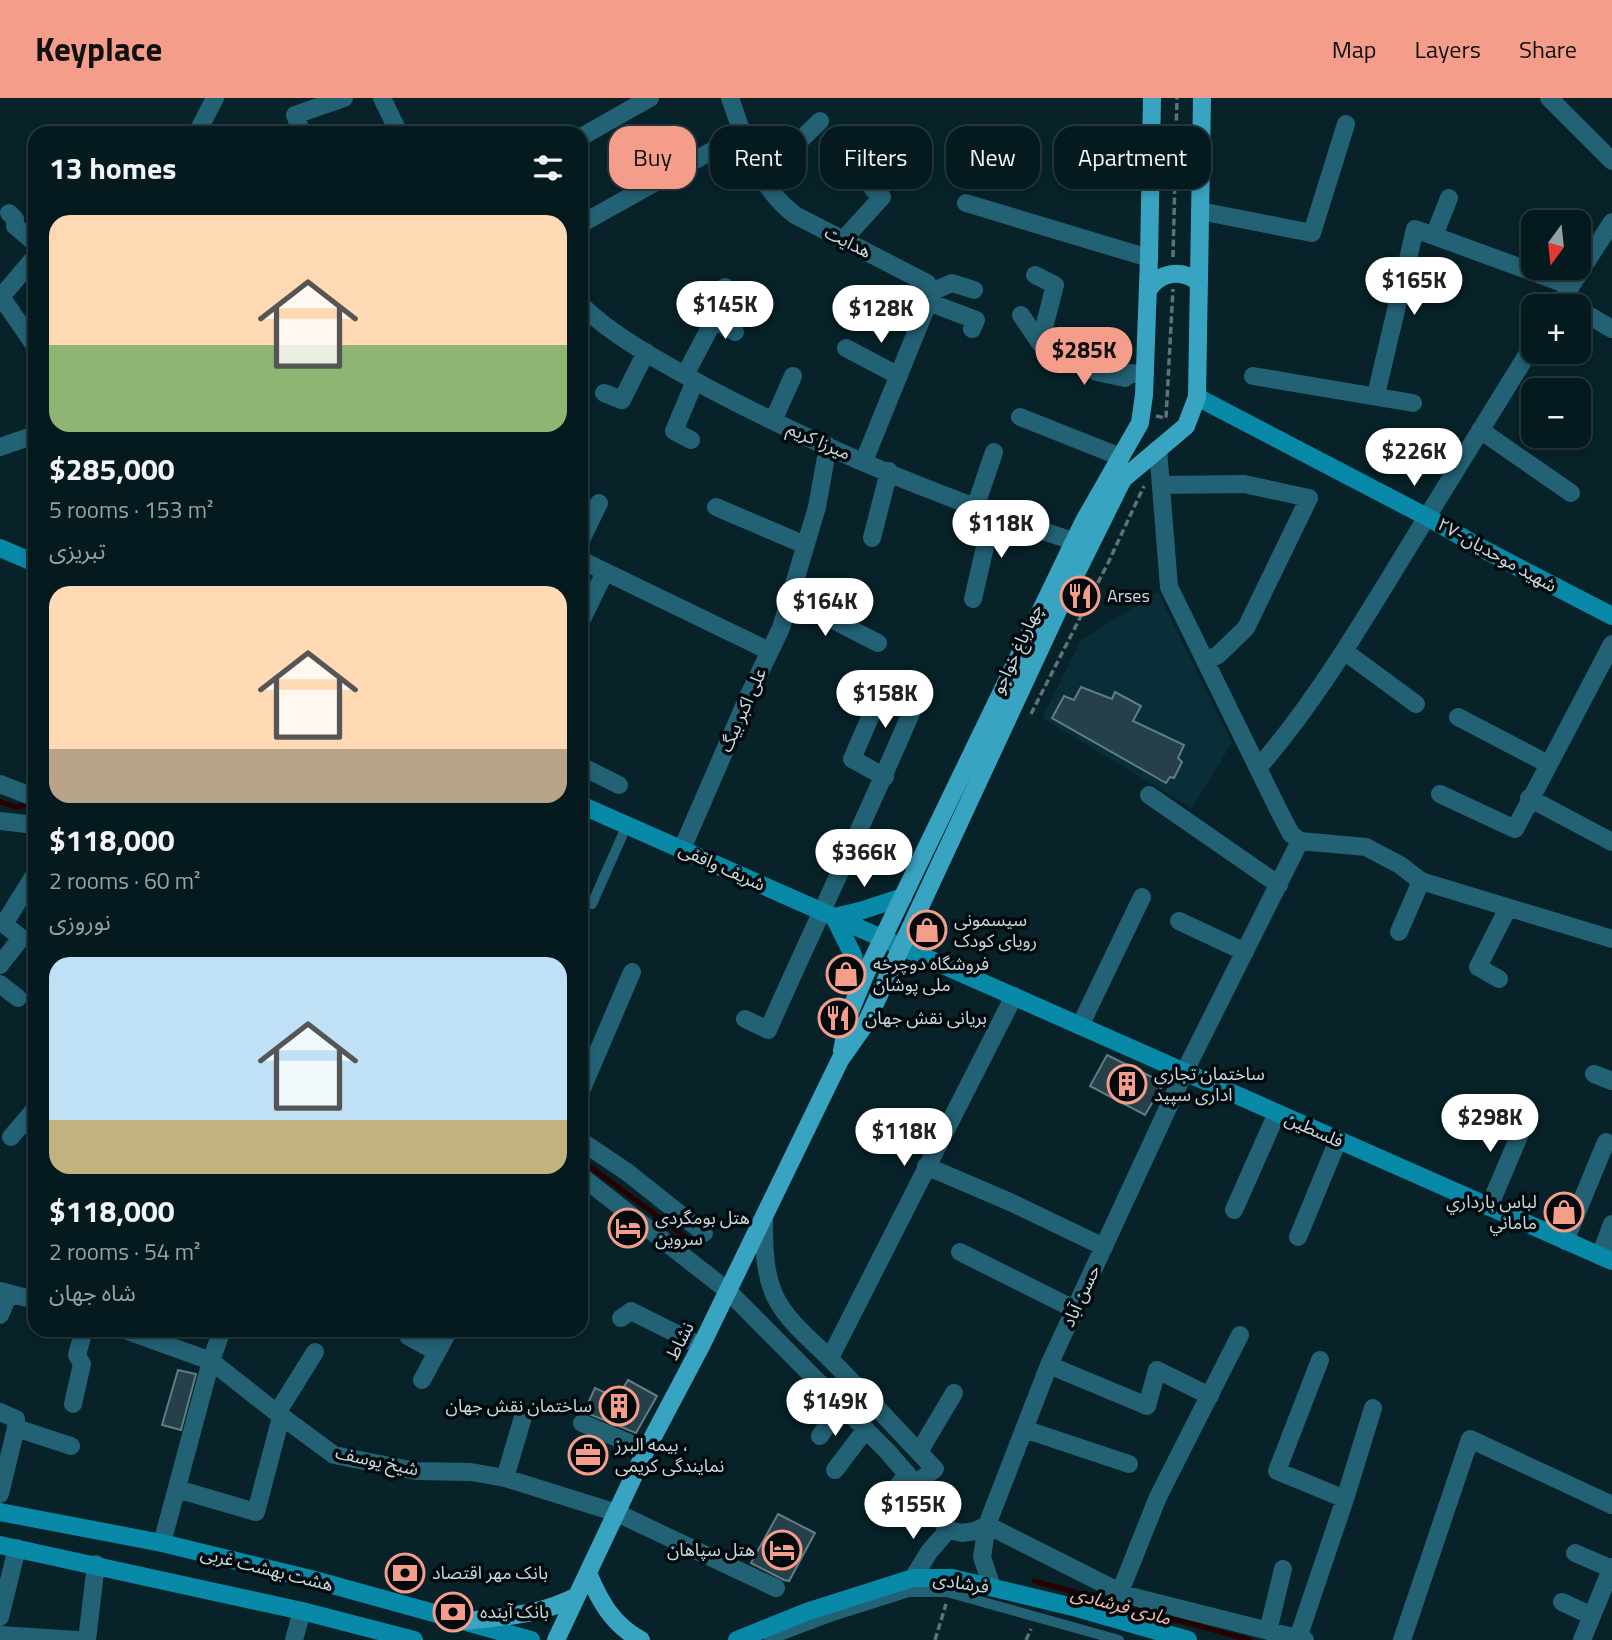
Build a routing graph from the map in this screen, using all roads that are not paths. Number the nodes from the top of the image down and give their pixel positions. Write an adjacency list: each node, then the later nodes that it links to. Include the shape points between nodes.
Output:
1 (215, 98): 12 (street)
2 (344, 98): 13 (street, via 295,115)
3 (382, 98): 14 (street)
4 (650, 98): 9 (street)
5 (730, 98): 15 (street, هدایت)
6 (1152, 98): 31 (main road, چهارباغ خواجو)
7 (1202, 98): 24 (main road, چهارباغ خواجو)
8 (1549, 98): 19 (street)
9 (630, 103): 16 (street)
10 (820, 121): 17 (street)
11 (1346, 124): 24 (street, via 1312,233)
12 (201, 126)
13 (299, 126)
14 (396, 126)
15 (740, 126)
16 (588, 131)
17 (806, 135)
18 (710, 152): 26 (street)
19 (1612, 161)
20 (768, 189): 30 (street, هدایت, via 780,204)
21 (873, 190): 30 (street, via 882,197)
22 (1450, 198): 28 (street)
23 (967, 202): 31 (street)
24 (1200, 211): 34 (main road, چهارباغ خواجو)
25 (9, 213): 29 (street)
26 (588, 220)
27 (1612, 222): 39 (street)
28 (1434, 236): 38 (street); 60 (street, via 1415,229)
29 (28, 237)
30 (832, 240): 40 (street, هدایت, via 928,283)
31 (1149, 258): 37 (main road, چهارباغ خواجو)
32 (28, 268): 41 (street)
33 (1035, 275): 50 (street, via 1055,285)
34 (1199, 283): 37 (main road, via 1187,275 1173,274 1158,279); 61 (main road, چهارباغ خواجو)
35 (725, 287): 45 (street, via 708,315)
36 (974, 290): 40 (street, via 952,283)
37 (1147, 290): 54 (main road, چهارباغ خواجو)
38 (1554, 294)
39 (1570, 294)
40 (929, 297): 46 (street, هدایت, via 975,320); 56 (street)
41 (3, 305): 49 (street)
42 (588, 310): 52 (street, میرزا کریم)
43 (1021, 315): 50 (street)
44 (1591, 317): 47 (street)
45 (714, 320): 48 (street); 58 (street)
46 (972, 329)
47 (1612, 329)
48 (734, 332)
49 (28, 337)
50 (1040, 343): 54 (street, via 1125,378 1131,373)
51 (846, 348): 56 (street)
52 (646, 352): 58 (street, میرزا کریم); 59 (street, via 622,400)
53 (1521, 364): 66 (street)
54 (1145, 375): 65 (main road, چهارباغ خواجو)
55 (793, 376): 64 (street)
56 (899, 376): 74 (street)
57 (1253, 376): 60 (street)
58 (690, 378): 64 (street, میرزا کریم); 68 (street, via 674,431)
59 (604, 393)
60 (1376, 396): 62 (street)
61 (1196, 397): 69 (main road, چهارباغ خواجو, via 1186,426); 81 (main road, ۲۷-شهید موحدیان)
62 (1413, 403)
63 (1020, 417): 73 (street)
64 (773, 421): 70 (street, میرزا کریم)
65 (1140, 423): 69 (main road, via 1150,439); 73 (main road, چهارباغ خواجو)
66 (1480, 430): 77 (street); 81 (street)
67 (28, 437): 71 (street)
68 (691, 440)
69 (1164, 444): 76 (street); 132 (main road, چهارباغ خواجو, via 1123,479)
70 (828, 446): 74 (street, میرزا کریم); 85 (street, علی اکبر بیگ)
71 (0, 447)
72 (994, 452): 80 (street)
73 (1122, 457): 84 (main road, چهارباغ خواجو)
74 (864, 461): 75 (street, میرزا کریم)
75 (889, 471): 80 (street, میرزا کریم); 83 (street)
76 (1161, 485): 98 (street, via 1169,587); 98 (street, via 1244,484 1309,498 1246,628)
77 (1571, 493)
78 (599, 503): 82 (street)
79 (716, 507): 85 (street)
80 (984, 509): 84 (street, میرزا کریم); 91 (street)
81 (1427, 517): 93 (main road, ۲۷-شهید موحدیان); 97 (street)
82 (588, 526)
83 (872, 538)
84 (1076, 542): 123 (main road, چهارباغ خواجو)
85 (805, 545): 90 (street, علی اکبر بیگ)
86 (0, 548): 87 (main road)
87 (28, 560)
88 (588, 564): 89 (street)
89 (605, 572): 92 (street); 96 (street)
90 (790, 598): 94 (street); 96 (street, علی اکبر بیگ)
91 (973, 599)
92 (588, 607)
93 (1612, 617)
94 (877, 643)
95 (1612, 644): 103 (street)
96 (769, 651): 119 (street, علی اکبر بیگ)
97 (1344, 651): 101 (street); 104 (street)
98 (1205, 662): 104 (street)
99 (885, 683): 106 (street, via 852,759)
100 (922, 687): 106 (street)
101 (1416, 704)
102 (1458, 717): 103 (street)
103 (1548, 764): 112 (street)
104 (1258, 768): 117 (street, via 1291,834)
105 (588, 770): 108 (street)
106 (885, 777): 127 (street)
107 (0, 784): 110 (street)
108 (619, 785)
109 (1440, 794): 112 (street, via 1515,829)
110 (28, 795)
111 (1149, 795): 122 (street)
112 (1530, 798): 118 (street)
113 (588, 808): 116 (main road, شریف واقفی)
114 (0, 821): 115 (street)
115 (28, 824)
116 (628, 825): 119 (main road, شریف واقفی); 125 (lane)
117 (1300, 841): 120 (street, via 1366,847); 122 (street, حسن آباد)
118 (1612, 842)
119 (682, 849): 127 (main road, شریف واقفی)
120 (1421, 881): 126 (street); 129 (street)
121 (28, 885): 134 (street, via 4,924 20,938)
122 (1279, 885): 133 (street, حسن آباد)
123 (903, 897): 127 (main road, via 860,911); 130 (main road, چهارباغ خواجو)
124 (1142, 897): 142 (street)
125 (592, 904)
126 (1508, 908): 131 (street); 136 (street, via 1478,967)
127 (827, 914): 130 (main road, شریف واقفی); 138 (main road, via 853,955); 141 (street, via 768,1030)
128 (1179, 920): 133 (street)
129 (1399, 932)
130 (883, 938): 132 (main road, شریف واقفی); 138 (main road, نشاط)
131 (1612, 939)
132 (902, 946): 139 (main road, فلسطین); 142 (lane); 143 (main road, نشاط, via 866,1023)
133 (1245, 952): 144 (street, حسن آباد)
134 (0, 965)
135 (632, 972): 146 (street)
136 (1499, 979)
137 (0, 984): 140 (street)
138 (859, 989): 143 (main road, نشاط)
139 (1014, 996): 142 (main road, فلسطین); 155 (street)
140 (18, 998)
141 (745, 1019)
142 (1081, 1024): 144 (main road, فلسطین)
143 (840, 1060): 159 (main road, نشاط)
144 (1186, 1071): 148 (main road, فلسطین); 157 (lane); 164 (street, حسن آباد)
145 (1594, 1074): 147 (street)
146 (588, 1075)
147 (1612, 1081)
148 (1277, 1113): 152 (main road, فلسطین); 158 (street)
149 (1528, 1115): 157 (street)
150 (28, 1117): 151 (street)
151 (11, 1137)
152 (1338, 1140): 157 (main road, فلسطین); 162 (street)
153 (1606, 1142): 163 (street)
154 (588, 1146): 161 (street)
155 (926, 1166): 164 (street); 184 (street)
156 (588, 1181): 167 (street)
157 (1490, 1206): 163 (main road, فلسطین)
158 (1234, 1210)
159 (764, 1219): 167 (main road, نشاط); 184 (street, via 766,1269 772,1291 799,1329)
160 (1612, 1224): 166 (street)
161 (705, 1233)
162 (1298, 1237)
163 (1565, 1239): 166 (main road, فلسطین)
164 (1104, 1247): 170 (street, حسن آباد)
165 (960, 1251): 170 (street)
166 (1608, 1259)
167 (728, 1291): 181 (main road, نشاط); 192 (street)
168 (5, 1292): 169 (street); 171 (street)
169 (28, 1296)
170 (1074, 1309): 187 (street, حسن آباد)
171 (0, 1315)
172 (621, 1318): 181 (street, via 631,1311)
173 (1240, 1335): 190 (street)
174 (82, 1337): 191 (street, via 77,1355 82,1364)
175 (145, 1337): 180 (street, شیخ یوسف)
176 (175, 1337): 180 (street)
177 (220, 1337): 186 (street)
178 (410, 1337): 183 (street)
179 (445, 1337): 183 (street)
180 (170, 1346): 186 (street, شیخ یوسف)
181 (701, 1346): 203 (main road, نشاط)
182 (314, 1352): 195 (street)
183 (437, 1352): 188 (street)
184 (830, 1358): 204 (street)
185 (1320, 1360): 212 (street, via 1277,1471)
186 (211, 1361): 195 (street, شیخ یوسف); 209 (street)
187 (1049, 1365): 190 (street, via 1147,1406 1157,1370); 200 (street, حسن آباد)
188 (422, 1380)
189 (954, 1393): 204 (street)
190 (1210, 1396): 228 (street, via 1158,1497)
191 (73, 1404)
192 (842, 1404): 199 (street); 201 (street)
193 (1373, 1408): 212 (street)
194 (0, 1412): 198 (street, via 16,1419)
195 (279, 1415): 207 (street, شیخ یوسف, via 334,1455 416,1471); 209 (street, via 256,1512)
196 (523, 1417): 207 (street)
197 (582, 1423): 203 (street)
198 (16, 1428): 202 (street); 211 (street)
199 (866, 1429): 206 (street); 208 (street)
200 (1024, 1429): 205 (street); 216 (street, حسن آباد)
201 (820, 1436)
202 (71, 1446)
203 (646, 1450): 215 (main road, نشاط)
204 (919, 1452): 208 (street, via 935,1469)
205 (1129, 1464)
206 (835, 1470)
207 (505, 1478): 215 (street, شیخ یوسف)
208 (911, 1479): 210 (street); 217 (street)
209 (177, 1489): 218 (street)
210 (894, 1491)
211 (0, 1493)
212 (1345, 1499): 238 (street)
213 (1612, 1505): 250 (street, via 1470,1439)
214 (0, 1512): 218 (main road, هشت بهشت غربی)
215 (617, 1513): 224 (main road, نشاط); 227 (street)
216 (987, 1525): 217 (street, via 962,1533); 226 (street, حسن آباد, via 982,1557); 228 (street)
217 (948, 1530): 225 (street)
218 (162, 1544): 234 (main road, هشت بهشت غربی)
219 (8, 1547): 221 (main road, هشت بهشت غربی); 233 (street)
220 (1575, 1553): 222 (street)
221 (96, 1564): 231 (main road, هشت بهشت غربی); 240 (street)
222 (1612, 1568): 232 (street)
223 (1283, 1569): 235 (street)
224 (587, 1573): 229 (main road, نشاط); 245 (main road, via 606,1611)
225 (913, 1578): 226 (main road, فرشادی, via 952,1578); 246 (main road, فرشادی)
226 (992, 1587): 249 (main road, فرشادی)
227 (776, 1588)
228 (1120, 1592): 235 (street)
229 (575, 1597): 234 (main road, via 552,1609); 244 (main road, نشاط)
230 (1562, 1602): 232 (street)
231 (302, 1611): 241 (street); 242 (main road, هشت بهشت غربی)
232 (1592, 1616): 251 (street)
233 (0, 1617)
234 (468, 1621): 237 (main road, هشت بهشت غربی)
235 (1268, 1631): 238 (street)
236 (0, 1635): 239 (street)
237 (512, 1636): 243 (main road, هشت بهشت غربی)
238 (1301, 1639)
239 (77, 1640)
240 (87, 1640)
241 (294, 1640)
242 (414, 1640)
243 (531, 1640)
244 (556, 1640)
245 (641, 1640)
246 (737, 1640)
247 (769, 1640): 248 (lane, فرشادی, via 909,1592 947,1592)
248 (1119, 1640)
249 (1188, 1640)
250 (1402, 1640)
251 (1582, 1640)

